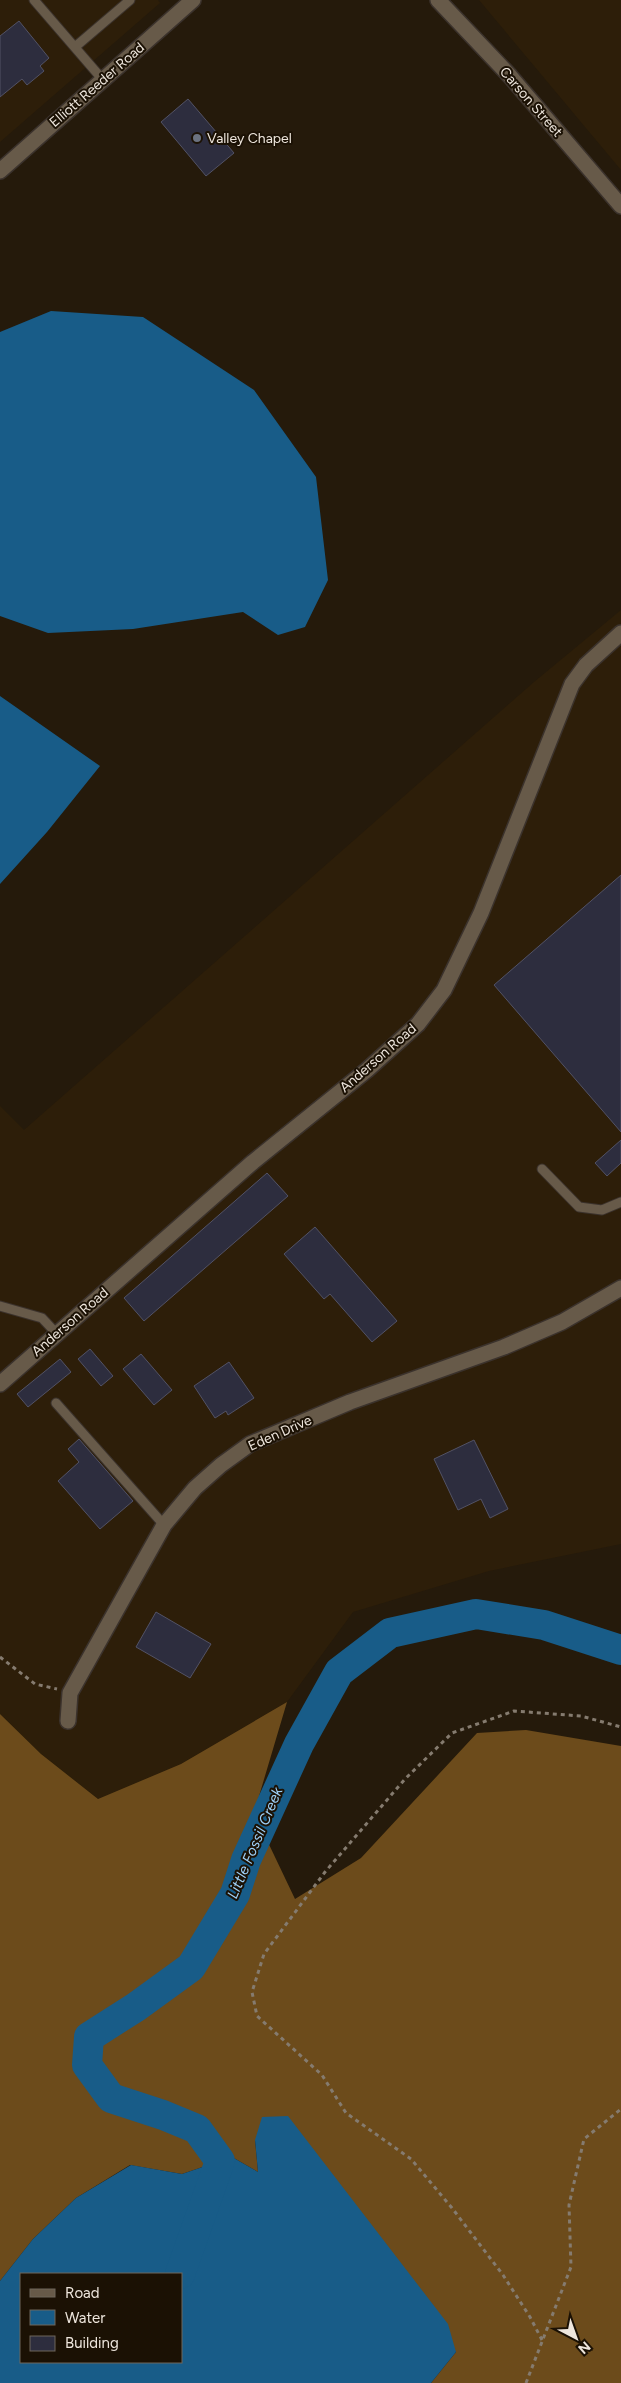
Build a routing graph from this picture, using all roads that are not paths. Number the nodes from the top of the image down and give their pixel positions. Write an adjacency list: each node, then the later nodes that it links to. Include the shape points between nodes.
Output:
1 (34, 0): 5 (lane)
2 (130, 0): 5 (lane)
3 (193, 0): 6 (street, Elliott Reeder Road)
4 (438, 0): 8 (street, Carson Street, via 510,76)
5 (75, 47): 6 (lane)
6 (103, 80): 7 (street, Elliott Reeder Road)
7 (1, 168)
8 (621, 206)
9 (621, 633): 14 (street, Anderson Road, via 586,665 572,684 481,913 444,990 418,1024 367,1070 253,1162)
10 (542, 1169): 11 (lane, via 579,1207 602,1210)
11 (621, 1202)
12 (621, 1288): 17 (street, Eden Drive, via 562,1322 504,1347 350,1402 250,1444 195,1488)
13 (0, 1306): 14 (lane, via 42,1318)
14 (56, 1334): 15 (street, Anderson Road)
15 (0, 1384)
16 (56, 1403): 17 (lane)
17 (164, 1525): 18 (street, Eden Drive, via 70,1693)
18 (68, 1721)

